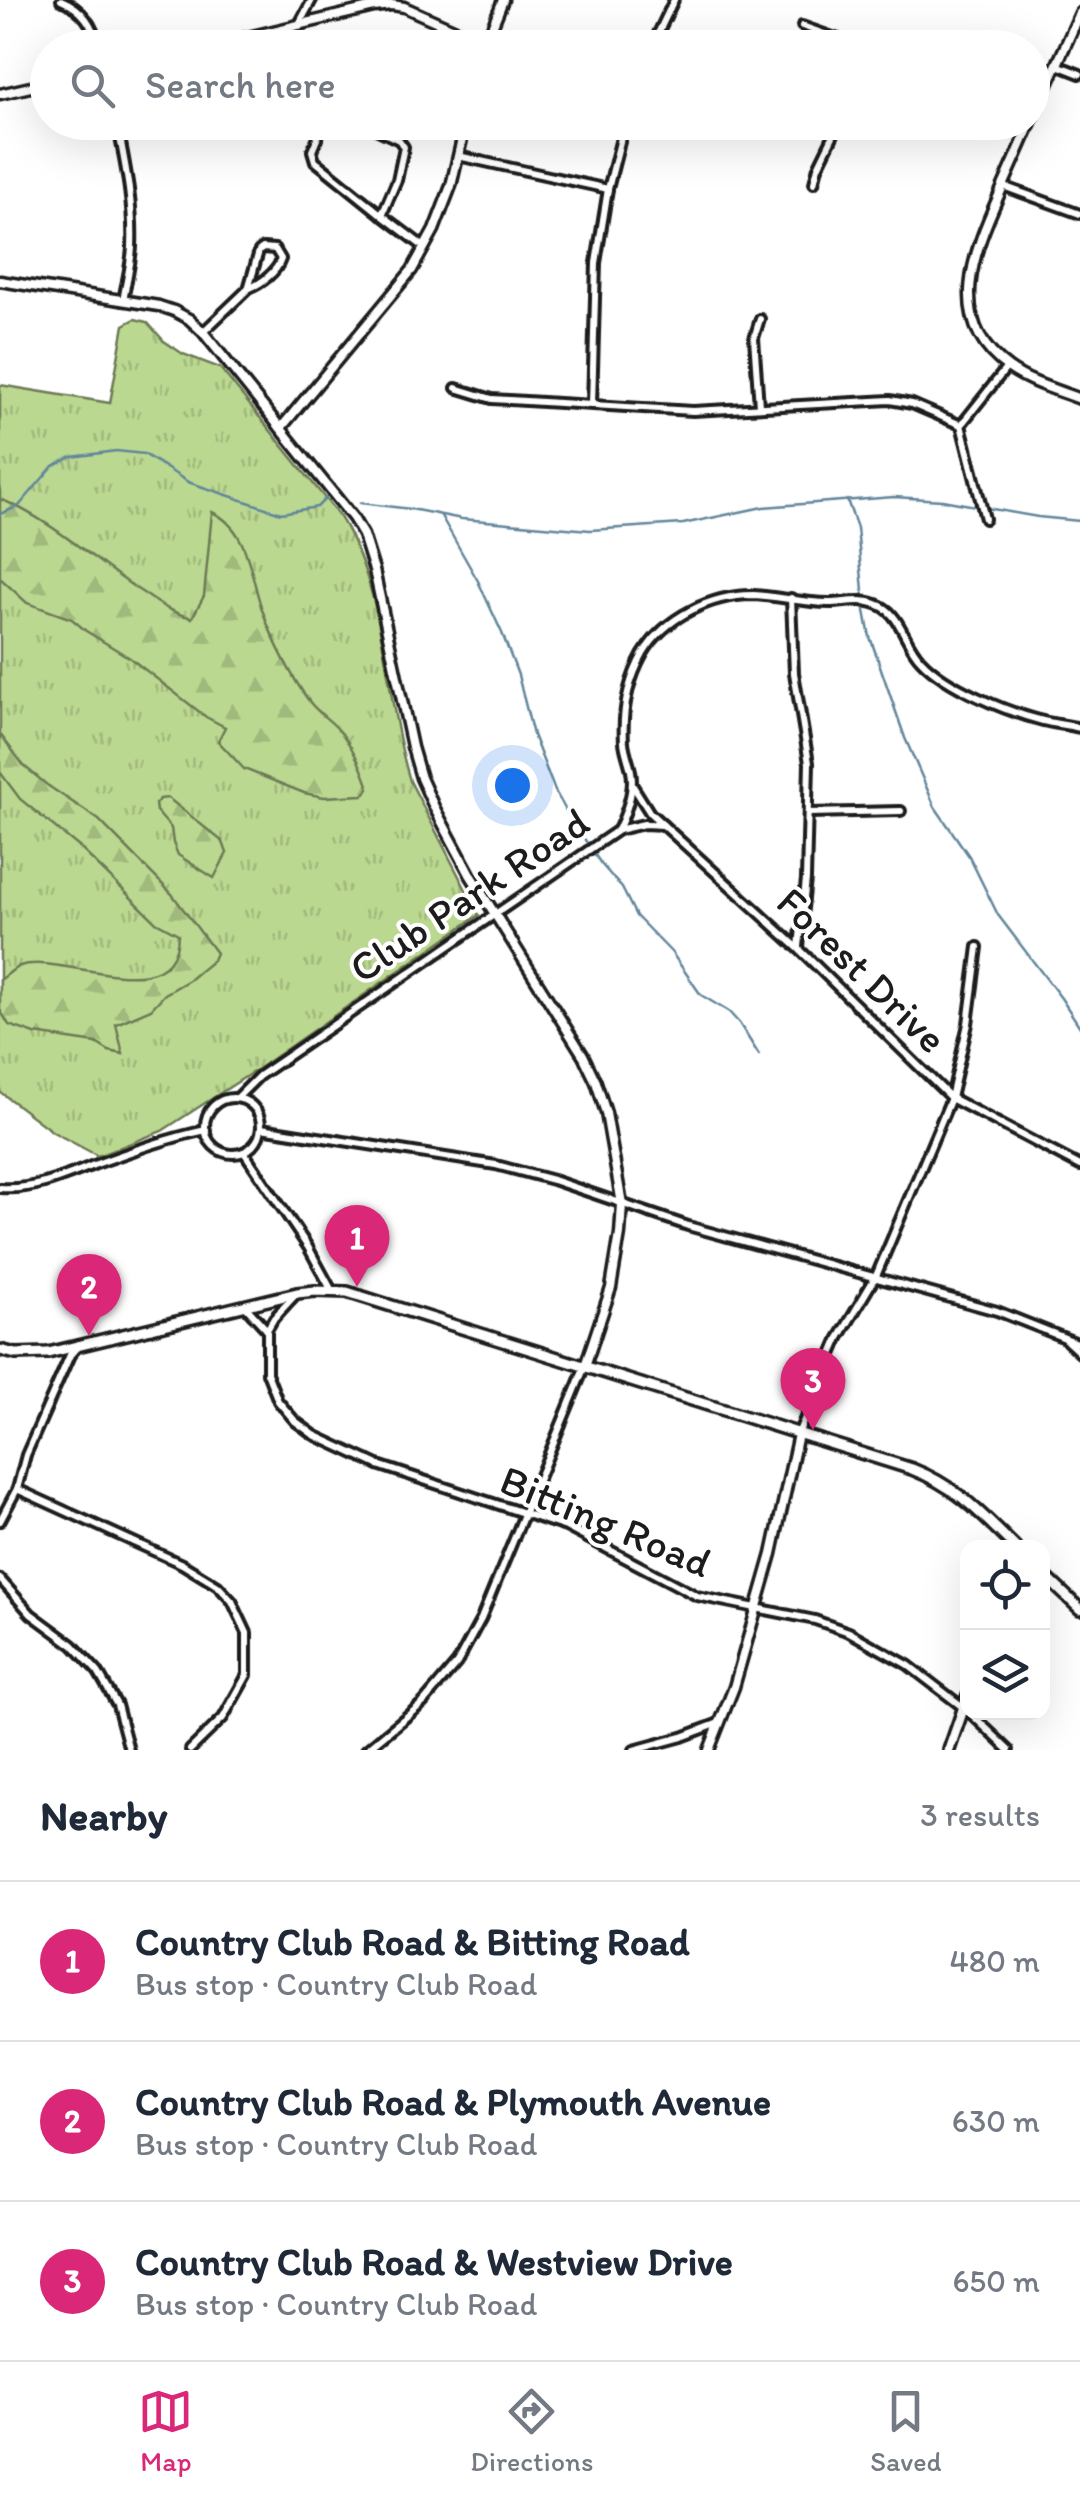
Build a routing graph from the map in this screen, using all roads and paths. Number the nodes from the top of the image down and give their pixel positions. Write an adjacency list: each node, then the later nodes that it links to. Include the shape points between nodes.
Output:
1 (60, 0): 8 (street, via 76,8)
2 (312, 0): 6 (street)
3 (503, 0): 11 (street)
4 (674, 0): 12 (street)
5 (1080, 14): 14 (street)
6 (299, 24): 9 (street); 10 (street, via 392,5)
7 (802, 26): 13 (street)
8 (92, 30)
9 (275, 30)
10 (452, 30)
11 (490, 30)
12 (660, 30)
13 (813, 30)
14 (1057, 66): 15 (street); 16 (street)
15 (1080, 74)
16 (1050, 81)
17 (30, 87): 18 (street)
18 (0, 94)
19 (120, 140): 35 (street, via 132,226)
20 (317, 140): 30 (street, via 314,160)
21 (400, 140): 30 (street, via 402,163)
22 (462, 140): 26 (street)
23 (620, 140): 29 (street)
24 (831, 140): 27 (street)
25 (1023, 140): 28 (street)
26 (458, 156): 29 (street); 32 (street)
27 (814, 183)
28 (1003, 186): 31 (street); 38 (street, via 974,254 970,284 980,333)
29 (608, 189): 41 (street, via 596,263)
30 (382, 214): 32 (street)
31 (1080, 214)
32 (424, 248): 44 (street)
33 (0, 282): 35 (street)
34 (248, 289): 34 (street, via 259,251 275,249 280,265); 37 (street)
35 (123, 301): 37 (street, via 174,311)
36 (760, 319): 42 (street, via 754,338)
37 (203, 332): 44 (street)
38 (1006, 366): 40 (street); 43 (street)
39 (456, 388): 41 (street, via 492,399)
40 (1080, 399)
41 (592, 404): 42 (street, via 693,411)
42 (758, 406): 43 (street, via 890,400)
43 (961, 425): 45 (street)
44 (281, 428): 53 (street, via 363,535 421,778)
45 (984, 519)
46 (790, 598): 47 (street, Club Park Road, via 884,607 913,651 945,680 1028,716); 48 (street, Club Park Road, via 715,601 678,618 653,640 625,704); 50 (street, via 809,763)
47 (1080, 728)
48 (632, 780): 51 (street, Forest Drive, via 645,808); 52 (street, Club Park Road)
49 (902, 811): 50 (street)
50 (808, 813): 55 (street)
51 (665, 825): 52 (street); 55 (street, Forest Drive)
52 (618, 830): 53 (street, Club Park Road)
53 (493, 914): 56 (street, Club Park Road, via 259,1076); 63 (street, via 596,1082)
54 (978, 947): 57 (street)
55 (799, 949): 57 (street, Forest Drive)
56 (237, 1098): 58 (street, via 257,1112); 59 (street, via 212,1108)
57 (951, 1098): 61 (street, Forest Drive); 64 (street)
58 (261, 1128): 60 (street); 63 (street, via 496,1165)
59 (206, 1130): 60 (street, via 217,1149); 62 (street, via 35,1186)
60 (244, 1152): 65 (street)
61 (1080, 1166)
62 (0, 1188)
63 (622, 1204): 64 (street); 74 (street, via 611,1288)
64 (876, 1276): 69 (street); 75 (street, via 839,1338)
65 (332, 1291): 66 (main road); 74 (main road)
66 (297, 1293): 67 (main road); 68 (street)
67 (246, 1306): 68 (street); 71 (main road)
68 (267, 1330): 77 (street, Bitting Road, via 274,1395 314,1436 359,1458)
69 (1062, 1336): 70 (street); 73 (street)
70 (1080, 1344)
71 (78, 1346): 72 (main road, via 48,1353); 76 (street)
72 (0, 1350)
73 (1080, 1354)
74 (585, 1366): 75 (main road); 77 (street)
75 (798, 1434): 79 (main road, via 944,1483); 82 (street)
76 (16, 1489): 78 (street); 89 (street, via 182,1564 232,1601 247,1633 247,1675 223,1718)
77 (525, 1512): 82 (street, Bitting Road, via 697,1596); 90 (street, via 456,1663 422,1703)
78 (0, 1521)
79 (1008, 1540)
80 (0, 1579): 88 (street, via 98,1672 118,1705)
81 (1050, 1580): 83 (main road)
82 (756, 1608): 84 (street, Bitting Road, via 849,1632); 87 (street)
83 (1080, 1608)
84 (960, 1705)
85 (962, 1720): 93 (main road)
86 (978, 1720): 94 (street, Bitting Road)
87 (719, 1723): 91 (street); 92 (street)
88 (129, 1750)
89 (190, 1750)
90 (366, 1750)
91 (634, 1750)
92 (709, 1750)
93 (948, 1750)
94 (1009, 1750)

